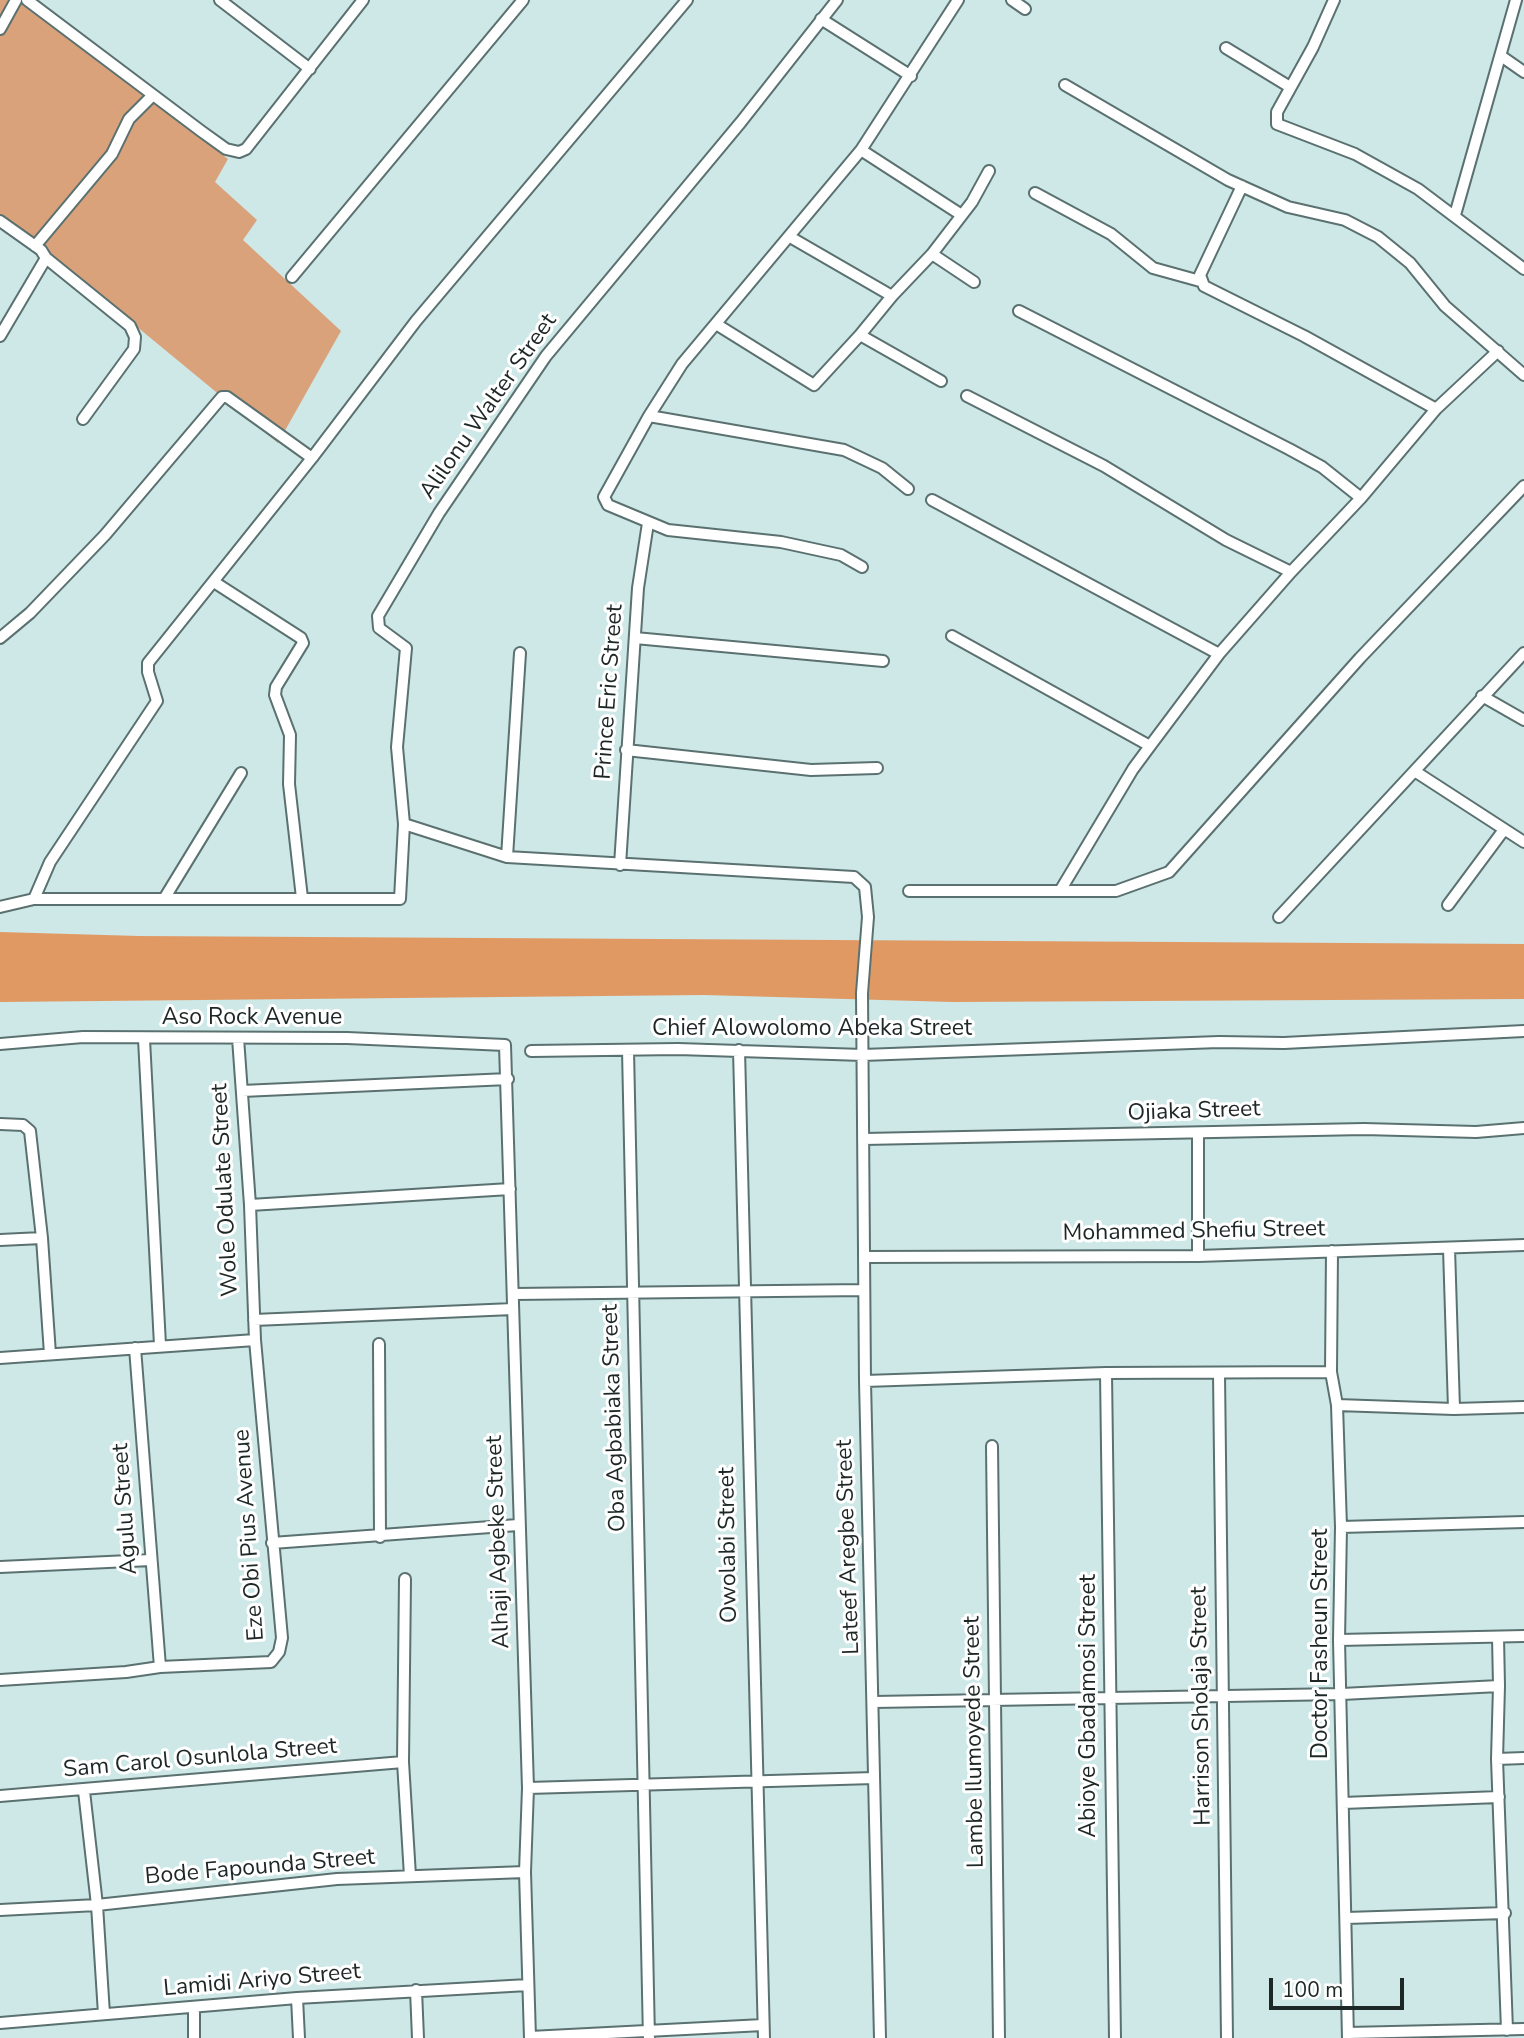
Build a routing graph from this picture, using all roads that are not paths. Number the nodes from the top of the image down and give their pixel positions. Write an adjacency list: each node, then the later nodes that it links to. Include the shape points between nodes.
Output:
1 (16, 0): 14 (street)
2 (27, 0): 22 (street)
3 (220, 0): 17 (street)
4 (363, 0): 17 (street)
5 (523, 0): 35 (street)
6 (687, 0): 50 (street, via 408,330)
7 (837, 0): 13 (street, Alilonu Walter Street)
8 (958, 0): 19 (street)
9 (1012, 0): 12 (street)
10 (1334, 0): 21 (street)
11 (1516, 0): 16 (street)
12 (1025, 9)
13 (821, 19): 19 (street); 73 (street, Alilonu Walter Street, via 546,356 439,513 378,616 379,628 406,648 397,747)
14 (0, 29)
15 (1226, 48): 21 (street)
16 (1501, 56): 18 (street); 28 (street)
17 (310, 69): 22 (street, via 239,152 226,149)
18 (1524, 72)
19 (911, 76): 23 (street)
20 (1065, 85): 25 (street)
21 (1290, 87): 28 (street, via 1275,117 1277,124 1355,154)
22 (153, 96): 31 (street, via 129,119 112,154)
23 (861, 150): 27 (street); 30 (street)
24 (989, 171): 27 (street)
25 (1242, 186): 36 (street); 43 (street, via 1289,207 1345,220 1378,237 1410,263 1445,306)
26 (1035, 193): 36 (street, via 1111,234 1153,268)
27 (960, 214): 32 (street)
28 (1455, 215): 34 (street)
29 (0, 221): 31 (street)
30 (790, 237): 38 (street); 40 (street)
31 (36, 246): 33 (street)
32 (932, 254): 37 (street); 38 (street)
33 (46, 258): 42 (street); 49 (street, via 130,326 135,337 134,349)
34 (1524, 269)
35 (292, 277)
36 (1200, 281): 47 (street)
37 (974, 282)
38 (892, 296): 41 (street)
39 (1019, 311): 53 (street, via 1322,467)
40 (716, 324): 41 (street, via 814,385); 48 (street, via 682,364)
41 (860, 335): 45 (street)
42 (0, 336)
43 (1498, 351): 44 (street); 47 (street)
44 (1524, 375)
45 (941, 381)
46 (967, 396): 57 (street, via 1104,466 1226,540)
47 (1436, 410): 53 (street)
48 (649, 416): 52 (street, via 844,450 882,468); 55 (street, via 604,497 608,505)
49 (83, 419)
50 (312, 458): 58 (street); 60 (street, via 222,397 105,535 30,614)
51 (1524, 486): 79 (street, via 1360,658 1169,872 1116,891)
52 (908, 489)
53 (1361, 498): 57 (street)
54 (932, 500): 64 (street)
55 (648, 523): 56 (street, via 691,533 781,542 841,555); 61 (street, Prince Eric Street)
56 (862, 567)
57 (1291, 572): 64 (street)
58 (214, 582): 80 (street, via 303,643 275,695 290,735 289,785); 81 (street, via 148,663 157,701 50,862)
59 (952, 636): 68 (street)
60 (0, 638)
61 (635, 638): 65 (street); 69 (street, Prince Eric Street)
62 (520, 653): 76 (street)
63 (1524, 653): 66 (street)
64 (1219, 654): 68 (street)
65 (883, 661)
66 (1482, 696): 67 (street); 71 (street)
67 (1524, 720)
68 (1150, 746): 79 (street)
69 (626, 750): 70 (street, via 811,769); 77 (street, Prince Eric Street)
70 (877, 768)
71 (1416, 772): 74 (street); 85 (street)
72 (241, 773): 82 (street)
73 (404, 824): 76 (street, Lateef Aregbe Street); 80 (street, Alilonu Walter Street, via 400,899)
74 (1503, 831): 75 (street); 83 (street)
75 (1524, 842)
76 (507, 857): 77 (street, Lateef Aregbe Street)
77 (620, 865): 94 (street, Lateef Aregbe Street, via 854,877 865,887 868,917)
78 (909, 891): 79 (street)
79 (1060, 891)
80 (302, 898): 82 (street)
81 (34, 899): 82 (street); 84 (street)
82 (164, 899)
83 (1448, 905)
84 (0, 907)
85 (1279, 918)
86 (1524, 1031): 94 (street, Chief Alowolomo Abeka Street, via 1284,1044 1219,1042)
87 (238, 1038): 88 (street, Aso Rock Avenue); 90 (street, Aso Rock Avenue); 96 (street, Wole Odulate Street)
88 (144, 1039): 89 (street, Aso Rock Avenue, via 83,1037); 118 (street)
89 (0, 1044)
90 (505, 1045): 95 (street, Alhaji Agbeke Street)
91 (628, 1050): 92 (street, Chief Alowolomo Abeka Street); 93 (street, Chief Alowolomo Abeka Street); 112 (street, Oba Agbabiaka Street)
92 (739, 1050): 94 (street, Chief Alowolomo Abeka Street); 110 (street, Owolabi Street)
93 (531, 1051)
94 (863, 1055): 100 (street, Lateef Aregbe Street)
95 (508, 1079): 96 (street); 101 (street, Alhaji Agbeke Street)
96 (242, 1091): 102 (street, Wole Odulate Street)
97 (0, 1124): 103 (street, via 23,1125 30,1131)
98 (1524, 1128): 99 (street, Ojiaka Street)
99 (1198, 1134): 100 (street, Ojiaka Street); 108 (street)
100 (864, 1139): 109 (street, Lateef Aregbe Street)
101 (510, 1189): 102 (street); 113 (street, Alhaji Agbeke Street)
102 (250, 1205): 115 (street, Wole Odulate Street)
103 (42, 1238): 104 (street); 120 (street)
104 (0, 1240)
105 (1524, 1245): 106 (street, Mohammed Shefiu Street)
106 (1449, 1248): 107 (street, Mohammed Shefiu Street); 128 (street)
107 (1332, 1251): 108 (street, Mohammed Shefiu Street); 122 (street, Doctor Fasheun Street)
108 (1198, 1256): 109 (street, Mohammed Shefiu Street)
109 (864, 1257): 111 (street, Lateef Aregbe Street)
110 (744, 1289): 111 (street); 112 (street); 153 (street, Owolabi Street)
111 (864, 1290): 125 (street, Lateef Aregbe Street)
112 (632, 1291): 113 (street); 154 (street, Oba Agbabiaka Street)
113 (514, 1294): 114 (street, Alhaji Agbeke Street)
114 (513, 1309): 115 (street); 131 (street, Alhaji Agbeke Street)
115 (254, 1320): 116 (street, Wole Odulate Street)
116 (255, 1340): 118 (street); 134 (street, Eze Obi Pius Avenue)
117 (379, 1344): 133 (street)
118 (160, 1345): 119 (street)
119 (135, 1348): 120 (street); 135 (street, Agulu Street)
120 (50, 1354): 121 (street)
121 (0, 1358)
122 (1331, 1371): 124 (street); 126 (street, Doctor Fasheun Street)
123 (1106, 1373): 124 (street); 125 (street); 146 (street, Abioye Gbadamosi Street)
124 (1219, 1374): 145 (street, Harrison Sholaja Street)
125 (865, 1381): 148 (street, Lateef Aregbe Street)
126 (1337, 1405): 128 (street); 132 (street, Doctor Fasheun Street)
127 (1524, 1406): 128 (street)
128 (1454, 1409)
129 (992, 1446): 147 (street, Lambe Ilumoyede Street)
130 (1524, 1522): 132 (street)
131 (518, 1525): 133 (street); 155 (street, Alhaji Agbeke Street)
132 (1341, 1527): 140 (street, Doctor Fasheun Street)
133 (380, 1537): 134 (street)
134 (272, 1543): 141 (street, Eze Obi Pius Avenue, via 282,1639 271,1662)
135 (151, 1560): 136 (street); 141 (street, Agulu Street)
136 (0, 1567)
137 (405, 1579): 151 (street)
138 (1524, 1636): 139 (street)
139 (1498, 1637): 140 (street); 143 (street)
140 (1339, 1640): 144 (street, Doctor Fasheun Street)
141 (160, 1667): 142 (street, Eze Obi Pius Avenue)
142 (0, 1680)
143 (1499, 1686): 144 (street); 150 (street)
144 (1342, 1694): 145 (street); 159 (street, Doctor Fasheun Street)
145 (1223, 1696): 146 (street); 185 (street, Harrison Sholaja Street)
146 (1112, 1698): 147 (street); 184 (street, Abioye Gbadamosi Street)
147 (996, 1699): 148 (street); 183 (street, Lambe Ilumoyede Street)
148 (874, 1702): 152 (street, Lateef Aregbe Street)
149 (1524, 1758): 150 (street)
150 (1497, 1759): 158 (street)
151 (403, 1762): 156 (street, Sam Carol Osunlola Street); 161 (street)
152 (874, 1778): 153 (street); 182 (street, Lateef Aregbe Street)
153 (756, 1783): 154 (street); 172 (street, Owolabi Street)
154 (646, 1785): 155 (street); 175 (street, Oba Agbabiaka Street)
155 (528, 1788): 160 (street, Alhaji Agbeke Street)
156 (84, 1791): 157 (street, Sam Carol Osunlola Street); 162 (street)
157 (0, 1796)
158 (1499, 1797): 159 (street); 164 (street)
159 (1343, 1803): 165 (street, Doctor Fasheun Street)
160 (525, 1872): 161 (street, Bode Fapounda Street); 166 (street, Alhaji Agbeke Street)
161 (410, 1876): 162 (street, Bode Fapounda Street, via 298,1882)
162 (97, 1905): 163 (street, Bode Fapounda Street); 170 (street)
163 (0, 1910)
164 (1505, 1913): 165 (street); 174 (street)
165 (1346, 1918): 176 (street, Doctor Fasheun Street)
166 (528, 1984): 167 (street, Lamidi Ariyo Street); 180 (street, Alhaji Agbeke Street)
167 (416, 1990): 168 (street, Lamidi Ariyo Street); 179 (street)
168 (297, 1998): 169 (street, Lamidi Ariyo Street); 178 (street)
169 (194, 2009): 170 (street, Lamidi Ariyo Street); 177 (street)
170 (104, 2014): 171 (street, Lamidi Ariyo Street)
171 (0, 2023)
172 (764, 2025): 175 (street); 181 (street, Owolabi Street)
173 (1524, 2029): 174 (street)
174 (1507, 2030): 176 (street)
175 (649, 2035): 180 (street)
176 (1348, 2036)
177 (194, 2038)
178 (299, 2038)
179 (418, 2038)
180 (530, 2038)
181 (764, 2038)
182 (880, 2038)
183 (999, 2038)
184 (1115, 2038)
185 (1227, 2038)

